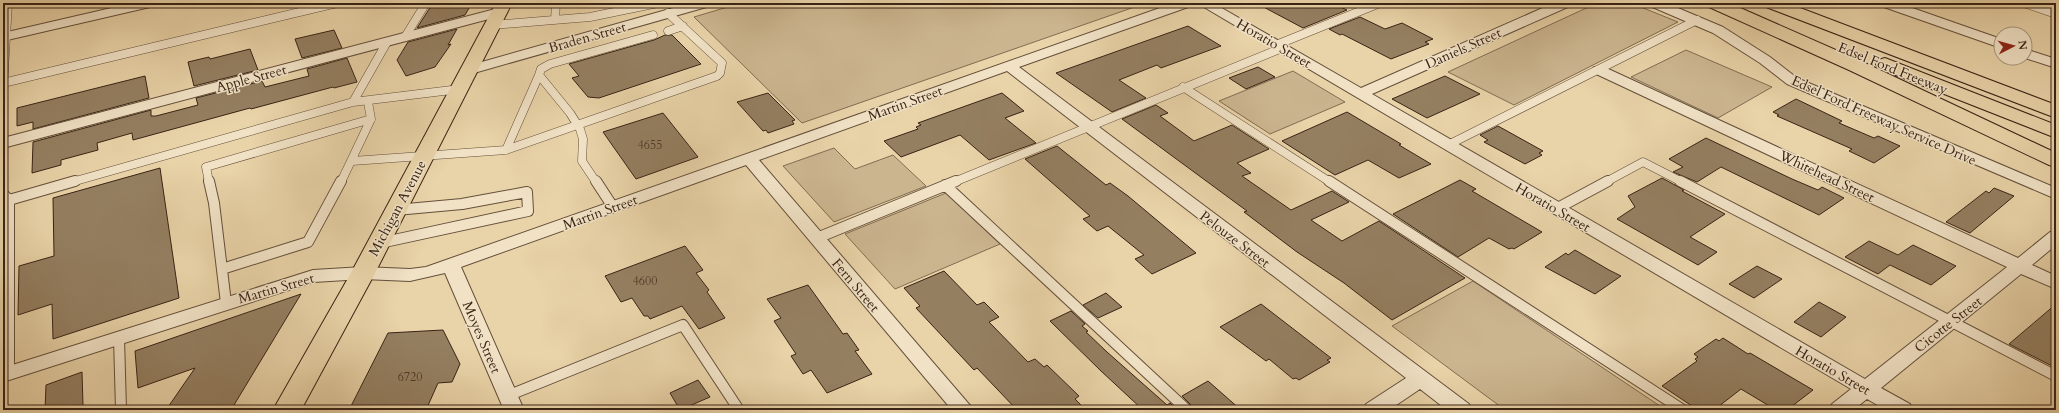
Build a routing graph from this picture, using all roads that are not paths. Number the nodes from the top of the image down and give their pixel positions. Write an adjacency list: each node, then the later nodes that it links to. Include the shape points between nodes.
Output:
1 (8, 3): 27 (lane)
2 (150, 3): 27 (street)
3 (337, 3): 38 (lane)
4 (426, 3): 28 (lane)
5 (556, 3): 21 (lane)
6 (658, 3): 21 (lane, via 590,17)
7 (705, 3): 19 (street, Braden Street)
8 (1186, 3): 34 (street, Martin Street)
9 (1204, 3): 31 (street, Horatio Street)
10 (1380, 3): 31 (lane)
11 (1565, 3): 42 (street, Daniels Street)
12 (1655, 3): 22 (street, Edsel Ford Freeway Service Drive)
13 (1715, 3): 57 (main road, via 1870,72)
14 (1730, 3): 50 (main road, Edsel Ford Freeway)
15 (1772, 3): 24 (main road, Edsel Ford Freeway)
16 (1886, 3): 29 (street)
17 (2024, 3): 20 (lane)
18 (498, 13): 21 (lane); 28 (street, Apple Street); 35 (main road, Michigan Avenue)
19 (668, 13): 23 (lane); 35 (street, Braden Street)
20 (2056, 14)
21 (554, 20)
22 (1697, 20): 36 (lane); 59 (street, Edsel Ford Freeway Service Drive, via 1737,41 1792,81)
23 (683, 26): 25 (lane); 48 (lane, via 722,63 717,76)
24 (1832, 26): 45 (main road, via 1928,55); 46 (main road, Edsel Ford Freeway)
25 (668, 31)
26 (653, 35): 37 (lane, via 550,64 541,69)
27 (5, 36): 38 (lane)
28 (405, 37): 30 (street, Apple Street)
29 (1993, 41)
30 (387, 42): 43 (lane); 51 (street, Apple Street)
31 (1279, 46): 40 (lane); 42 (street, Horatio Street)
32 (2033, 56): 33 (street)
33 (2056, 64)
34 (1009, 66): 49 (street, Pelouze Street); 55 (street, Martin Street)
35 (469, 70): 41 (main road, Michigan Avenue)
36 (1599, 70): 52 (lane); 68 (street, Whitehead Street)
37 (539, 75): 48 (lane); 53 (lane)
38 (3, 83): 39 (lane)
39 (3, 87)
40 (1183, 87): 49 (lane); 87 (lane)
41 (460, 89): 44 (lane, via 424,92); 54 (main road, Michigan Avenue)
42 (1362, 93): 52 (street, Horatio Street)
43 (353, 102): 44 (lane); 60 (lane)
44 (368, 102): 47 (lane)
45 (2056, 103)
46 (2056, 112)
47 (371, 119): 56 (lane); 69 (lane, via 206,167 214,203)
48 (578, 125): 53 (lane); 61 (lane, via 584,139 580,156 582,161)
49 (1086, 127): 58 (lane); 77 (street, Pelouze Street)
50 (2056, 132)
51 (3, 143)
52 (1448, 145): 62 (street, Horatio Street)
53 (506, 150): 54 (lane)
54 (425, 155): 56 (lane); 63 (main road, Michigan Avenue)
55 (749, 159): 61 (street, Martin Street); 65 (street, Fern Street)
56 (352, 161): 69 (lane, via 308,242)
57 (2056, 161)
58 (945, 185): 65 (lane); 84 (lane)
59 (2056, 194)
60 (6, 197): 75 (lane)
61 (613, 207): 67 (street, Martin Street)
62 (1556, 209): 73 (lane, via 1643,162); 78 (street, Horatio Street)
63 (396, 210): 66 (main road, Michigan Avenue); 66 (lane, via 486,202 527,192 528,211)
64 (2056, 236): 68 (street, Cicotte Street)
65 (816, 238): 83 (street, Fern Street)
66 (379, 243): 70 (main road, Michigan Avenue)
67 (451, 264): 70 (street, Martin Street, via 429,272 410,275); 79 (street, Moyes Street)
68 (2020, 266): 71 (street, Whitehead Street); 73 (street, Cicotte Street)
69 (222, 269): 72 (lane)
70 (363, 273): 72 (street, Martin Street, via 314,276); 81 (main road, Michigan Avenue)
71 (2056, 283)
72 (226, 303): 74 (street, Martin Street)
73 (1952, 322): 76 (lane); 78 (street, Cicotte Street)
74 (119, 338): 75 (street, Martin Street); 80 (lane)
75 (6, 374)
76 (2056, 376)
77 (1421, 380): 85 (street); 86 (street, Pelouze Street)
78 (1866, 388): 88 (street, Cicotte Street); 89 (street, Horatio Street)
79 (511, 403): 82 (lane, via 683,325)
80 (121, 410)
81 (287, 410)
82 (739, 410)
83 (964, 410)
84 (1187, 410)
85 (1374, 410)
86 (1462, 410)
87 (1684, 410)
88 (1839, 410)
89 (1903, 410)

